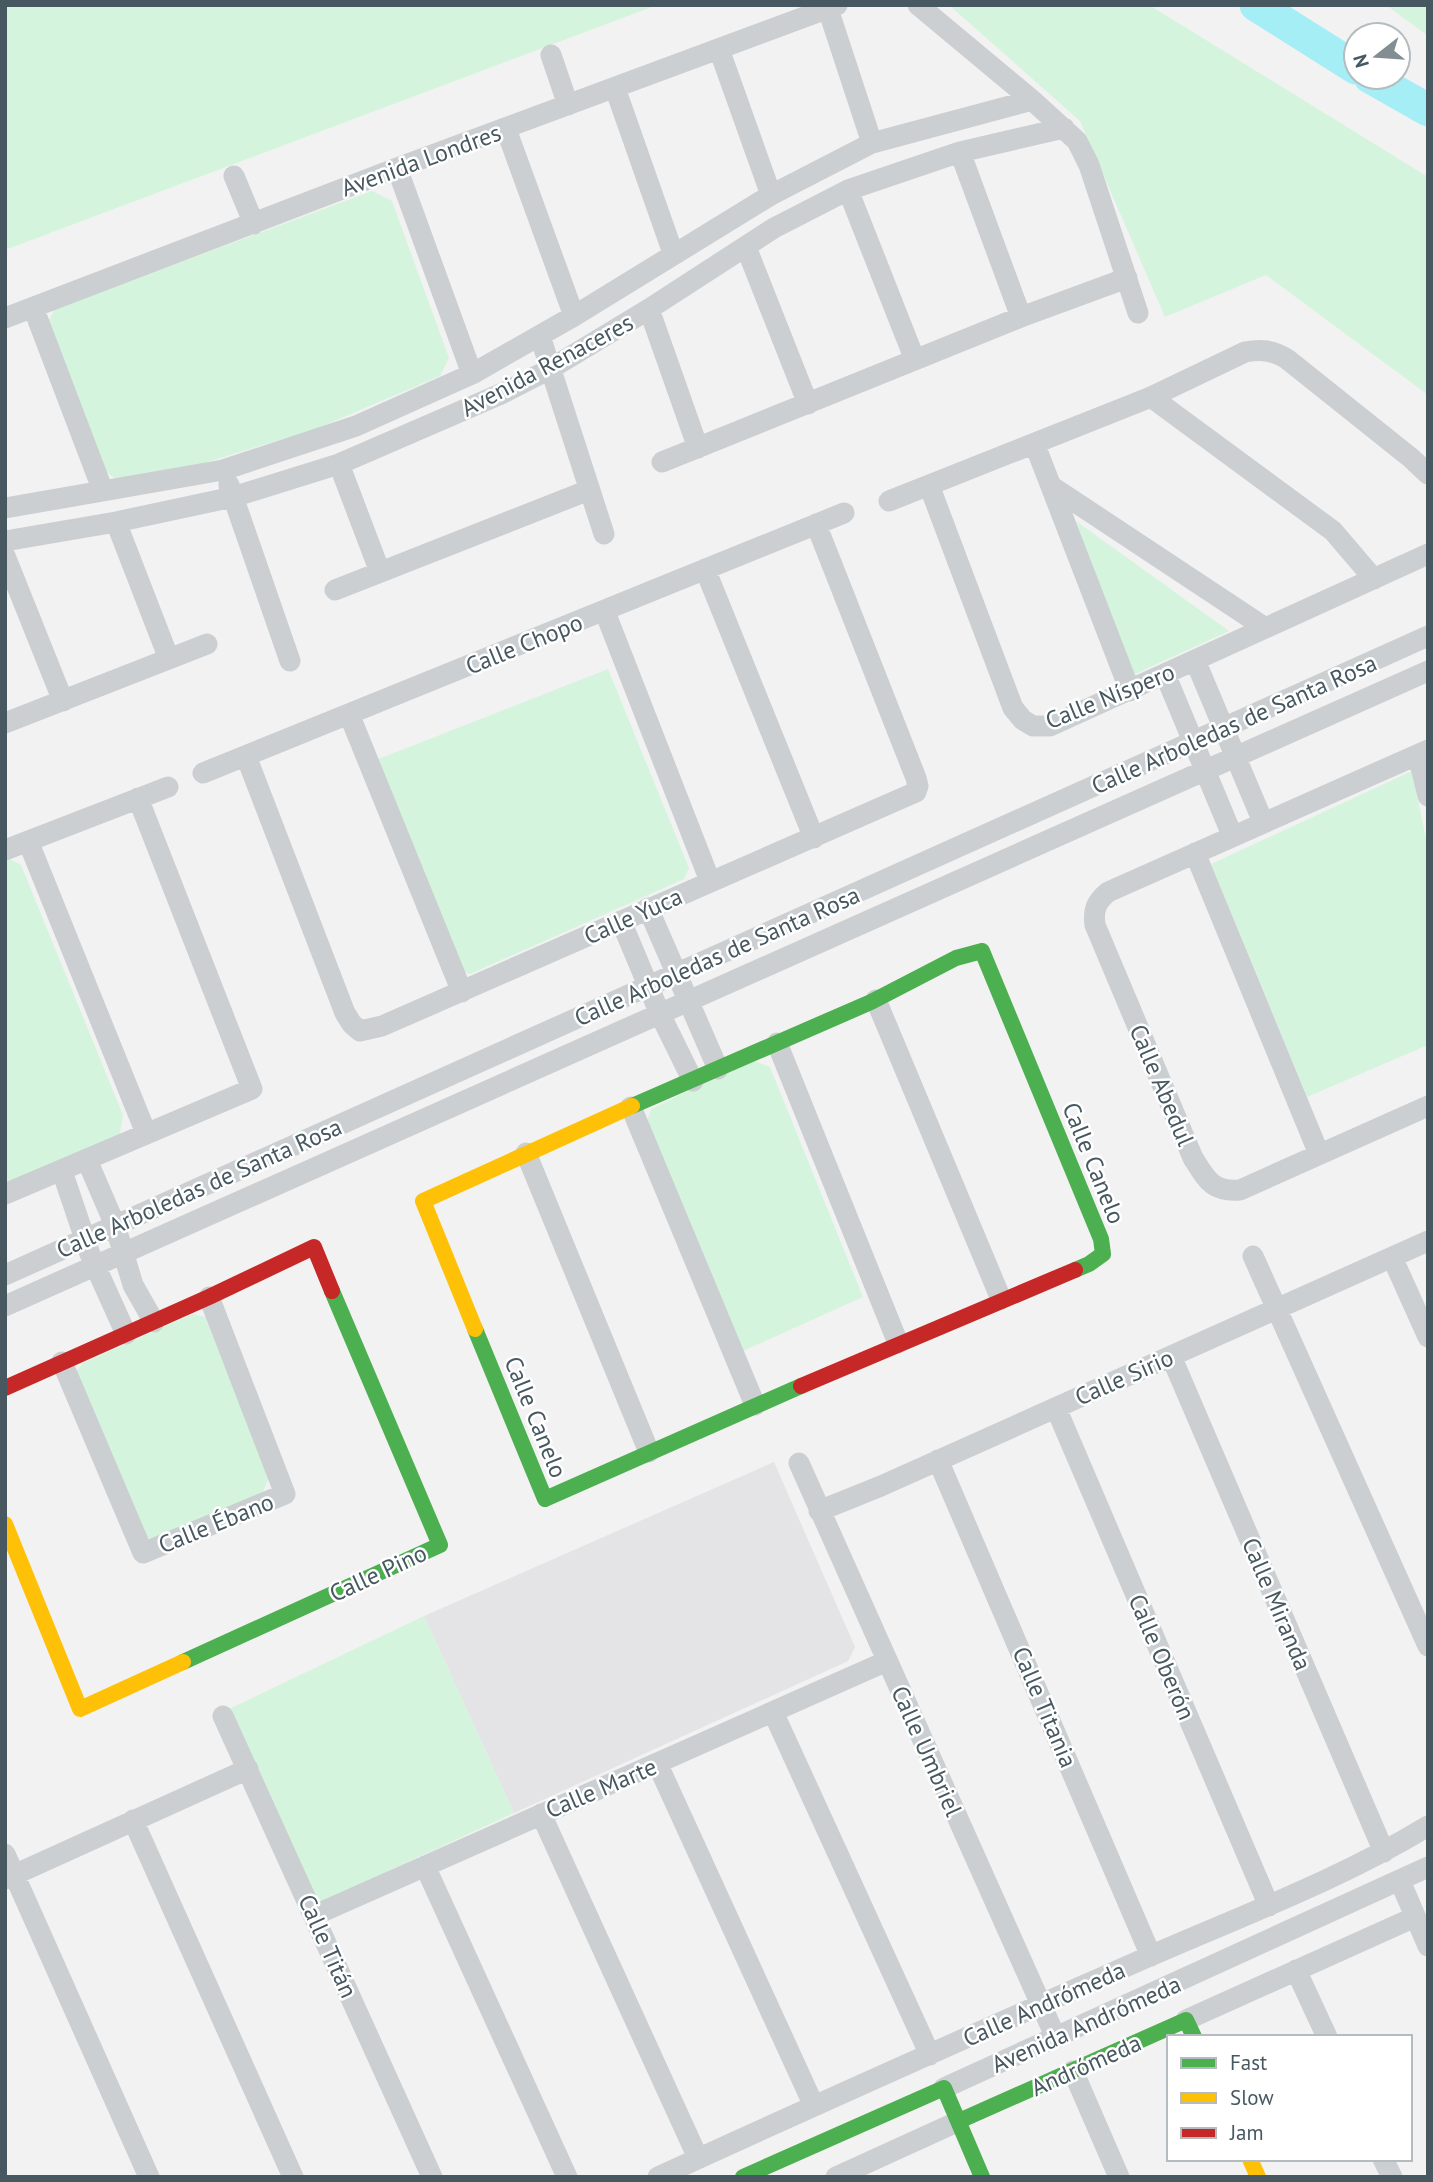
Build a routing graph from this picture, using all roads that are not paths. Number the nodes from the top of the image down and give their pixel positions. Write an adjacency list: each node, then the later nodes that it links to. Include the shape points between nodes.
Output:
1 (918, 5): 6 (street)
2 (832, 7): 3 (street, Avenida Londres); 10 (street)
3 (719, 49): 5 (street, Avenida Londres); 15 (street)
4 (551, 55): 7 (street)
5 (615, 88): 7 (street, Avenida Londres); 18 (street)
6 (1032, 100): 8 (street); 10 (street, Avenida Renaceres)
7 (568, 106): 9 (street, Avenida Londres)
8 (1064, 128): 11 (street, Avenida Renaceres); 19 (street, via 1089,165)
9 (506, 129): 12 (street, Avenida Londres); 23 (street)
10 (872, 143): 15 (street, Avenida Renaceres)
11 (960, 152): 14 (street, Avenida Renaceres); 24 (street)
12 (397, 168): 16 (street, Avenida Londres); 29 (street)
13 (234, 176): 16 (street)
14 (848, 190): 17 (street, Avenida Renaceres); 27 (street)
15 (771, 195): 18 (street, Avenida Renaceres)
16 (254, 224): 20 (street, Avenida Londres)
17 (746, 247): 21 (street, Avenida Renaceres); 31 (street)
18 (673, 253): 23 (street, Avenida Renaceres)
19 (1127, 278): 22 (street); 24 (street)
20 (33, 307): 25 (street, Avenida Londres); 41 (street)
21 (649, 309): 28 (street, Avenida Renaceres); 33 (street)
22 (1138, 313)
23 (574, 316): 26 (street, Avenida Renaceres)
24 (1021, 317): 27 (street)
25 (5, 318)
26 (540, 336): 28 (street); 29 (street, Avenida Renaceres)
27 (915, 360): 31 (street)
28 (550, 369): 35 (street, Avenida Renaceres); 40 (street)
29 (472, 374): 36 (street, Avenida Renaceres, via 356,426)
30 (1151, 397): 32 (street); 37 (street, via 1244,352 1275,352); 54 (street, via 1333,530)
31 (808, 404): 33 (street)
32 (1035, 444): 38 (street); 39 (street)
33 (698, 448): 34 (street)
34 (662, 462)
35 (340, 464): 42 (street, Avenida Renaceres); 53 (street)
36 (223, 470): 41 (street, Avenida Renaceres); 42 (street)
37 (1428, 474)
38 (929, 485): 43 (street); 65 (street, Calle Níspero, via 1013,708 1023,720 1033,726 1049,726)
39 (1051, 486): 57 (street); 65 (street)
40 (589, 490): 48 (street); 53 (street)
41 (103, 491): 44 (street, Avenida Renaceres)
42 (233, 497): 46 (street, Avenida Renaceres); 62 (street)
43 (889, 501)
44 (5, 508)
45 (844, 513): 47 (street, Calle Chopo)
46 (116, 522): 49 (street, Avenida Renaceres); 60 (street)
47 (816, 524): 52 (street, Calle Chopo); 81 (street, Calle Yuca, via 918,786 905,798)
48 (604, 534)
49 (5, 541)
50 (1428, 554): 54 (street, Calle Níspero)
51 (5, 556): 66 (street)
52 (705, 569): 56 (street, Calle Chopo); 81 (street)
53 (380, 572): 55 (street)
54 (1374, 579): 57 (street, Calle Níspero)
55 (335, 590)
56 (604, 612): 67 (street, Calle Chopo); 85 (street)
57 (1264, 627): 61 (street, Calle Níspero)
58 (1428, 636): 69 (street, Calle Arboledas de Santa Rosa)
59 (207, 644): 60 (street)
60 (169, 659): 66 (street)
61 (1195, 660): 64 (street, Calle Níspero); 69 (street)
62 (290, 661)
63 (1428, 671): 73 (street, Calle Arboledas de Santa Rosa)
64 (1166, 674): 65 (street, Calle Níspero); 70 (street)
65 (1130, 691)
66 (63, 701): 68 (street)
67 (349, 714): 72 (street, Calle Chopo); 90 (street)
68 (5, 723)
69 (1224, 729): 70 (street, Calle Arboledas de Santa Rosa); 73 (street)
70 (1194, 742): 74 (street); 88 (street, Calle Arboledas de Santa Rosa)
71 (1423, 752): 77 (street); 79 (street, Calle Abedul)
72 (246, 756): 75 (street, Calle Chopo); 90 (street, Calle Yuca, via 352,1024 360,1031 371,1030)
73 (1236, 758): 74 (street, Calle Arboledas de Santa Rosa); 79 (street)
74 (1206, 771): 80 (street); 92 (street, Calle Arboledas de Santa Rosa)
75 (203, 773)
76 (168, 787): 78 (street)
77 (1428, 796)
78 (138, 798): 82 (street); 99 (street, via 252,1089)
79 (1263, 822): 80 (street, Calle Abedul)
80 (1232, 835): 84 (street, Calle Abedul)
81 (814, 838): 85 (street, Calle Yuca)
82 (27, 841): 83 (street); 99 (street)
83 (5, 850)
84 (1195, 853): 101 (street); 101 (street, Calle Abedul, via 1108,892 1098,900 1095,925 1193,1158 1207,1180 1219,1189 1240,1190)
85 (710, 881): 86 (street, Calle Yuca)
86 (648, 908): 87 (street, Calle Yuca); 88 (street)
87 (621, 921): 89 (street); 90 (street, Calle Yuca)
88 (677, 974): 89 (street, Calle Arboledas de Santa Rosa); 92 (street)
89 (649, 987): 93 (street); 105 (street, Calle Arboledas de Santa Rosa)
90 (462, 992)
91 (876, 1000): 94 (street, Calle Canelo); 112 (street); 112 (street, Calle Canelo, via 969,954 982,951 986,957 1103,1247 1095,1261)
92 (689, 1002): 93 (street, Calle Arboledas de Santa Rosa); 95 (street)
93 (660, 1014): 96 (street); 105 (street, Calle Arboledas de Santa Rosa)
94 (777, 1043): 95 (street, Calle Canelo); 118 (street)
95 (718, 1069): 96 (street, Calle Canelo)
96 (693, 1081): 98 (street, Calle Canelo)
97 (1428, 1106): 101 (street, Calle Abedul)
98 (631, 1107): 100 (street, Calle Canelo); 122 (street)
99 (146, 1133): 102 (street)
100 (526, 1153): 124 (street); 124 (street, Calle Canelo, via 423,1201 545,1499)
101 (1319, 1154)
102 (87, 1160): 103 (street); 105 (street)
103 (62, 1171): 104 (street); 107 (street)
104 (5, 1194)
105 (120, 1240): 107 (street, Calle Arboledas de Santa Rosa); 107 (street, Calle Arboledas de Santa Rosa); 115 (street, via 133,1285)
106 (1428, 1241): 109 (street, Calle Sirio)
107 (90, 1253): 110 (street, Calle Arboledas de Santa Rosa); 113 (street, Calle Arboledas de Santa Rosa); 116 (street)
108 (1252, 1256): 114 (street)
109 (1392, 1257): 114 (street, Calle Sirio); 117 (street)
110 (5, 1275)
111 (209, 1297): 115 (street, Calle Pino); 120 (street, Calle Ébano, via 285,1494 143,1553); 128 (street, Calle Pino, via 314,1247 440,1545 80,1709)
112 (1001, 1299): 118 (street, Calle Canelo)
113 (5, 1306)
114 (1276, 1310): 119 (street, Calle Sirio); 129 (street)
115 (154, 1322): 116 (street, Calle Pino)
116 (126, 1334): 120 (street, Calle Pino)
117 (1428, 1337)
118 (898, 1343): 122 (street, Calle Canelo)
119 (1171, 1356): 123 (street, Calle Sirio); 138 (street, Calle Miranda)
120 (62, 1362): 121 (street, Calle Pino)
121 (5, 1388)
122 (755, 1405): 124 (street, Calle Canelo)
123 (1056, 1408): 125 (street, Calle Sirio); 144 (street, Calle Oberón)
124 (649, 1452)
125 (938, 1460): 127 (street, Calle Sirio); 148 (street, Calle Titania)
126 (799, 1464): 127 (street, Calle Umbriel)
127 (820, 1511): 130 (street, Calle Umbriel)
128 (5, 1524)
129 (1428, 1646)
130 (887, 1661): 131 (street, Calle Marte); 150 (street, Calle Umbriel)
131 (773, 1712): 133 (street, Calle Marte); 156 (street)
132 (223, 1716): 134 (street, Calle Titán)
133 (657, 1763): 135 (street, Calle Marte); 159 (street)
134 (248, 1769): 136 (street); 145 (street, Calle Titán)
135 (541, 1814): 140 (street, Calle Marte); 161 (street)
136 (133, 1820): 142 (street); 165 (street)
137 (1428, 1826): 138 (street, Calle Andrómeda)
138 (1384, 1853): 144 (street, Calle Andrómeda)
139 (5, 1854): 142 (street)
140 (425, 1866): 145 (street, Calle Marte); 167 (street)
141 (1428, 1867): 143 (street, Avenida Andrómeda)
142 (10, 1877): 164 (street)
143 (1400, 1881): 146 (street); 155 (street, Avenida Andrómeda)
144 (1269, 1906): 148 (street, Calle Andrómeda)
145 (315, 1915): 166 (street, Calle Titán)
146 (1415, 1917): 147 (street); 149 (street, Andrómeda)
147 (1428, 1946)
148 (1151, 1956): 150 (street, Calle Andrómeda)
149 (1296, 1970): 151 (street, Andrómeda); 153 (street)
150 (1041, 2006): 155 (street, Calle Umbriel); 156 (street, Calle Andrómeda)
151 (1190, 2028): 152 (street, Andrómeda)
152 (1171, 2035)
153 (1326, 2035)
154 (1167, 2036): 157 (street, Andrómeda)
155 (1056, 2038): 158 (street, Avenida Andrómeda)
156 (930, 2055): 159 (street, Calle Andrómeda)
157 (1073, 2071): 160 (street, Andrómeda); 172 (street)
158 (943, 2088): 160 (street); 169 (street, Avenida Andrómeda)
159 (814, 2106): 161 (street, Calle Andrómeda)
160 (959, 2121): 170 (street, Andrómeda); 171 (street)
161 (698, 2158): 168 (street, Calle Andrómeda)
162 (1251, 2161): 173 (street)
163 (1384, 2161): 174 (street)
164 (149, 2177)
165 (293, 2177)
166 (432, 2177)
167 (567, 2177)
168 (658, 2177)
169 (743, 2177)
170 (836, 2177)
171 (982, 2177)
172 (1119, 2177)
173 (1258, 2177)
174 (1392, 2177)

